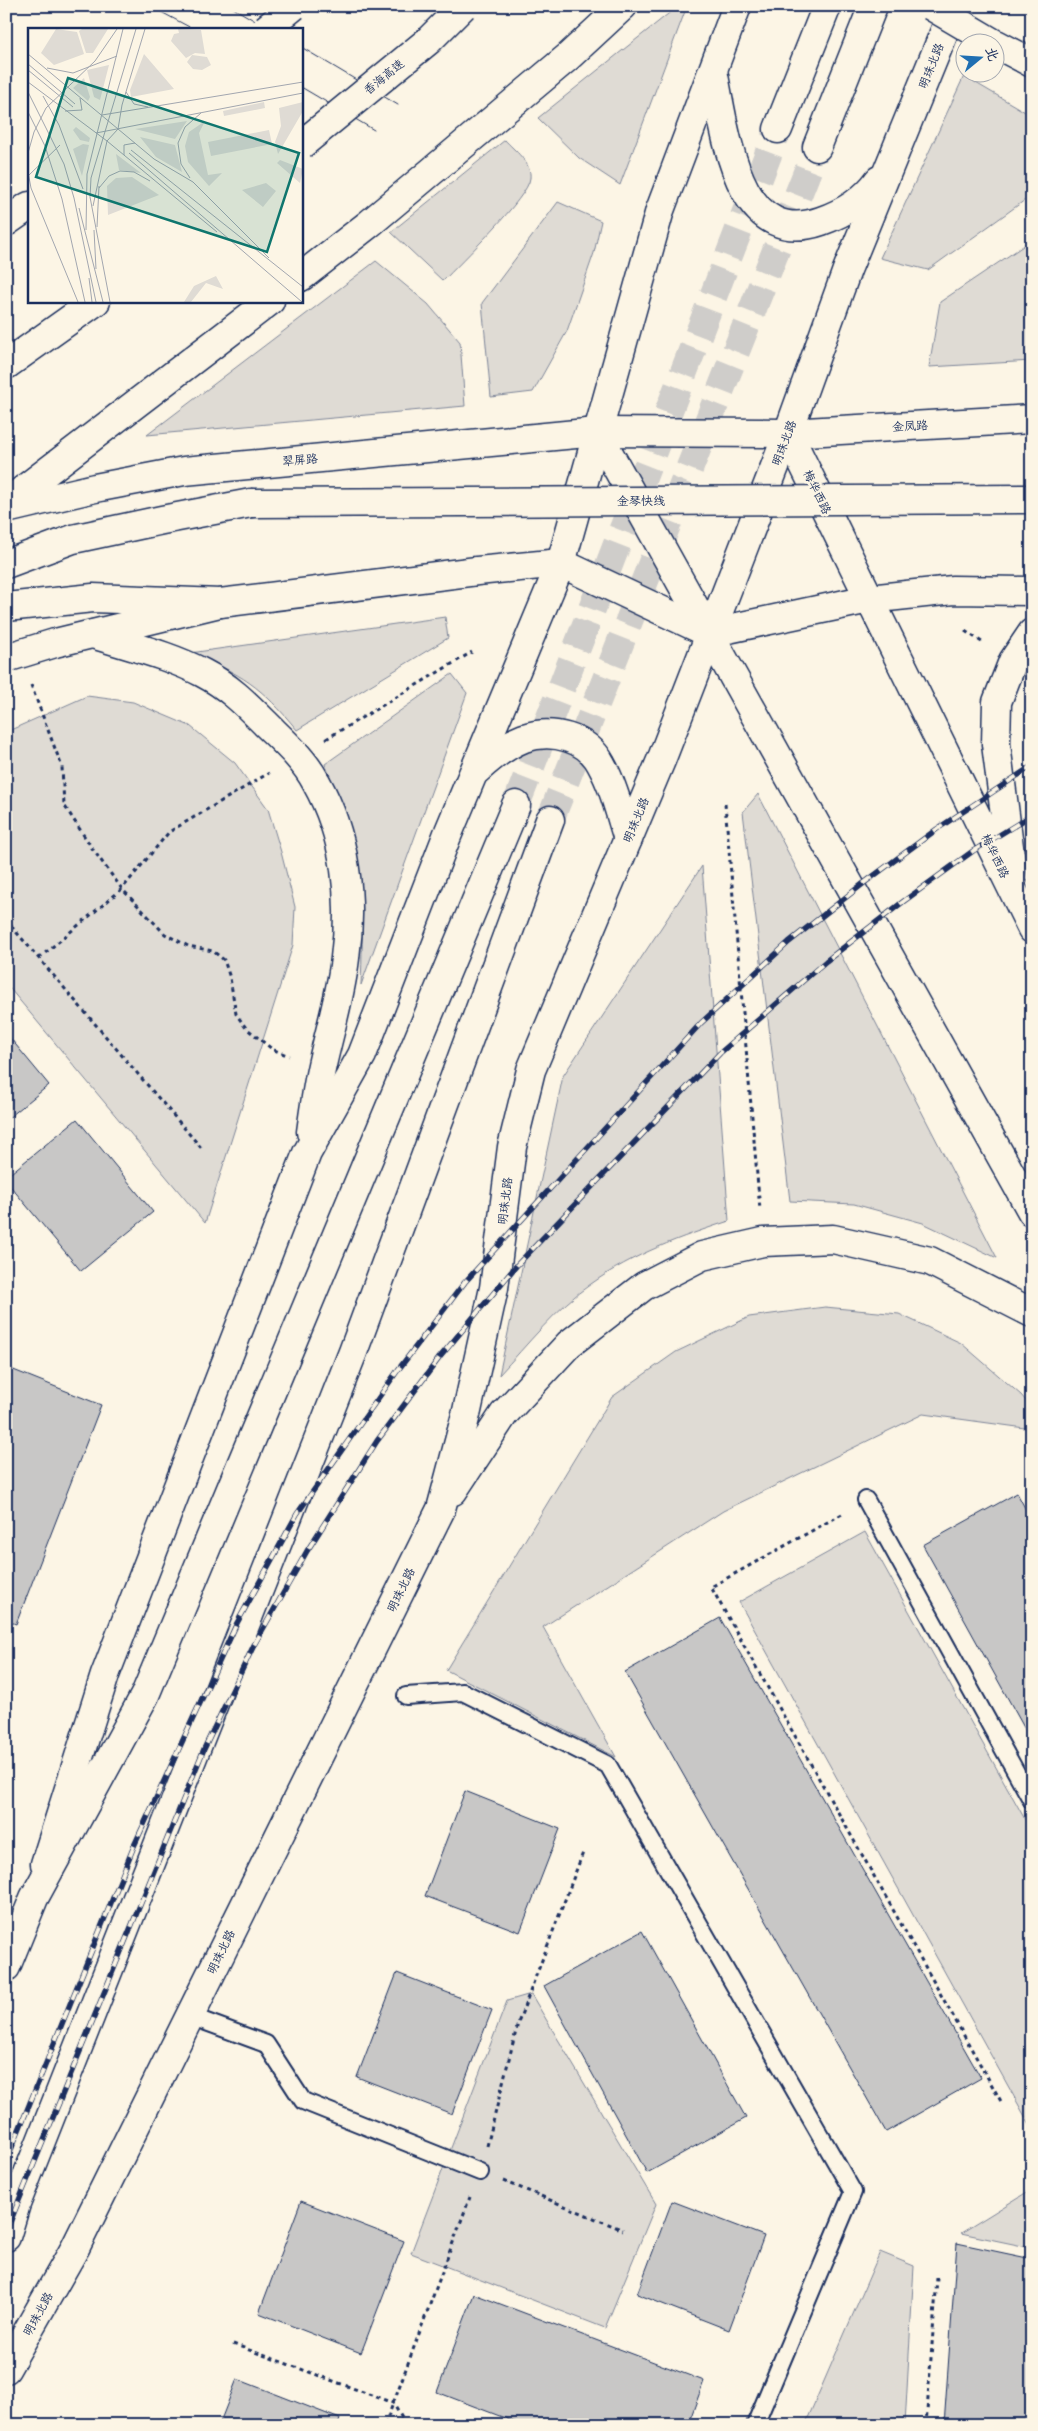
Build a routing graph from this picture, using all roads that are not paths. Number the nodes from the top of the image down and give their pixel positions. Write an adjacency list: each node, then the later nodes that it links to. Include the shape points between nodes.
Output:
1 (294, 6): 9 (main road, bridge)
2 (463, 6): 15 (main road, 香海高速, bridge, via 428,42)
3 (623, 6): 20 (main road, via 369,224)
4 (738, 6): 13 (main road)
5 (827, 6): 14 (main road)
6 (873, 6): 16 (main road)
7 (931, 6): 10 (main road, bridge)
8 (955, 6): 17 (main road, 明珠北路)
9 (267, 28)
10 (975, 32)
11 (1006, 49): 12 (main road)
12 (1032, 63)
13 (713, 71): 17 (main road, via 732,161 742,187 760,212 780,224 808,226 855,206); 25 (main road, via 660,210)
14 (778, 129)
15 (302, 144)
16 (818, 147)
17 (895, 156): 26 (main road, 明珠北路, via 847,270)
18 (28, 207): 19 (main road)
19 (6, 222)
20 (302, 276)
21 (95, 302): 23 (main road)
22 (269, 302): 28 (main road)
23 (6, 365)
24 (1032, 419): 26 (main road, 金凤路)
25 (597, 432): 26 (main road); 29 (main road, 翠屏路, via 184,471); 30 (main road); 36 (main road)
26 (788, 433): 33 (main road, 梅华西路); 36 (main road, 明珠北路)
27 (1032, 499): 31 (main road, 金琴快线, bridge, via 251,503 74,540)
28 (6, 503)
29 (6, 508)
30 (560, 563): 34 (main road, via 477,570); 36 (main road); 40 (main road)
31 (6, 564)
32 (1032, 591): 33 (main road, via 953,590)
33 (869, 600): 36 (main road); 44 (main road, 梅华西路)
34 (220, 603): 35 (main road, via 93,598); 38 (main road)
35 (6, 607)
36 (710, 633): 43 (main road, 明珠北路); 47 (main road)
37 (1032, 633): 44 (main road, via 1013,661 997,702 996,744)
38 (93, 634): 39 (main road); 46 (main road, via 170,659 234,691 298,756 316,782 329,811 347,880 348,913 340,995 322,1066)
39 (13, 656)
40 (475, 772): 43 (main road, via 500,751 524,738 556,735 575,740 591,749 601,763); 46 (main road, via 362,1055)
41 (516, 805): 53 (main road, via 145,1695)
42 (550, 820): 57 (main road, via 353,1352 27,2176)
43 (628, 840): 50 (main road, 明珠北路, via 530,1070 512,1147 494,1288)
44 (1017, 902): 45 (main road, 梅华西路)
45 (1032, 929)
46 (307, 1153): 53 (main road, via 106,1676)
47 (1032, 1212)
48 (1032, 1313): 50 (main road, via 930,1261 833,1239 763,1242 702,1256 644,1286 569,1344 504,1414)
49 (866, 1500): 52 (lane)
50 (441, 1509): 55 (main road, 明珠北路)
51 (406, 1696): 59 (lane, via 463,1692 608,1764 853,2192)
52 (1032, 1802)
53 (34, 1898): 54 (main road)
54 (6, 1967)
55 (190, 2016): 56 (lane, via 266,2044 304,2102); 58 (main road, 明珠北路, via 75,2248)
56 (480, 2172)
57 (6, 2237)
58 (6, 2369)
59 (755, 2425)

